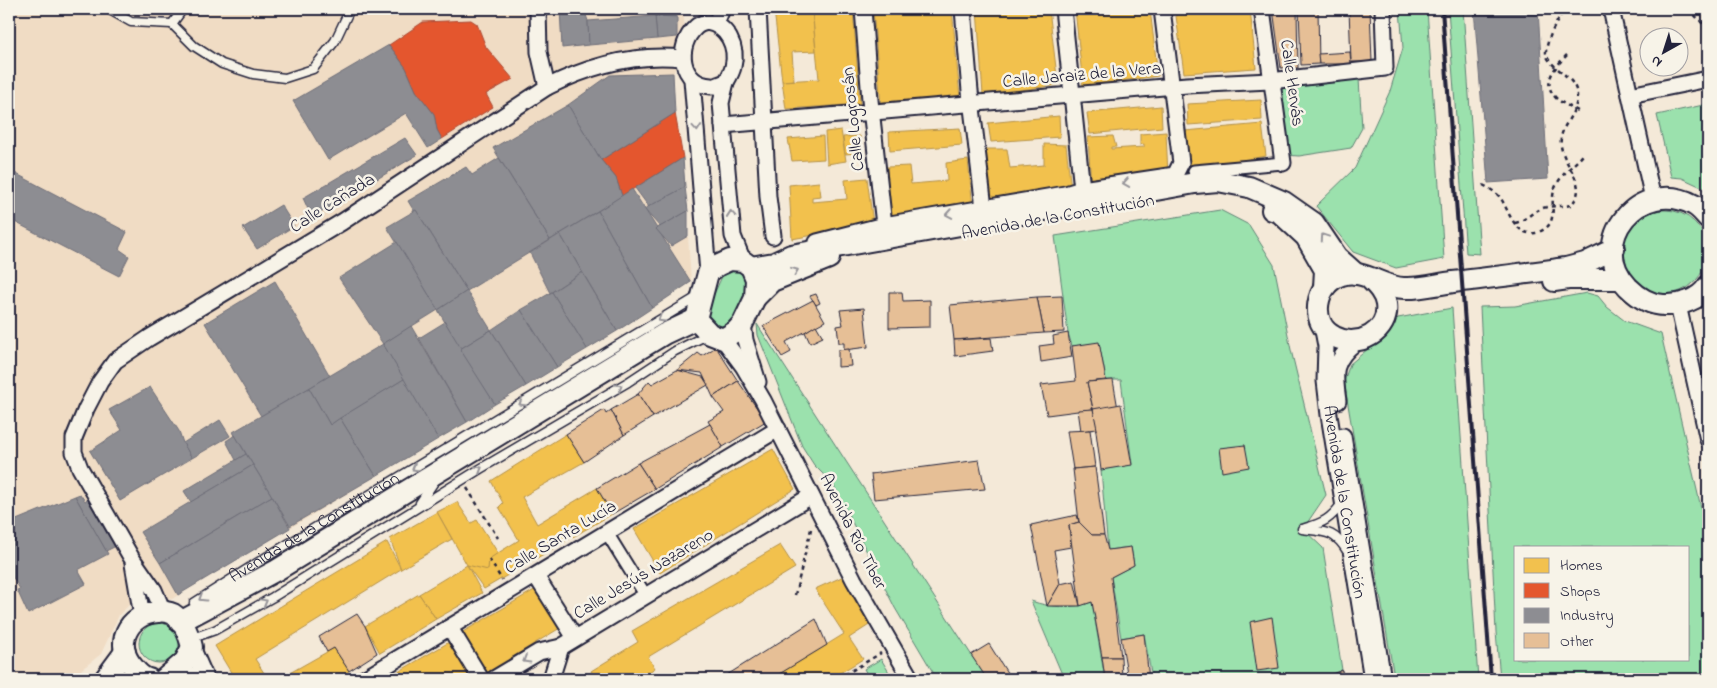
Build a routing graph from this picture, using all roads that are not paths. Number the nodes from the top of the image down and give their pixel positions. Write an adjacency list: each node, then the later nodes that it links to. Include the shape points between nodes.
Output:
1 (108, 9): 14 (lane, via 131,22)
2 (183, 9): 14 (lane)
3 (350, 9): 14 (lane, via 335,41 313,69 285,78 253,74 222,64 194,46)
4 (538, 9): 21 (street, via 538,52)
5 (722, 9): 15 (street)
6 (758, 9): 27 (street)
7 (863, 9): 26 (street, Calle Logrosán)
8 (963, 9): 25 (street)
9 (1063, 9): 23 (street)
10 (1162, 9): 22 (street)
11 (1262, 9): 19 (street, Calle Hervás)
12 (1383, 9): 19 (street, Calle Jaraiz de la Vera, via 1385,68)
13 (1611, 9): 24 (street)
14 (172, 24)
15 (716, 24): 16 (street, via 707,22 696,27 686,42); 20 (street, via 727,32 734,48 733,67)
16 (682, 58): 18 (street); 21 (street, Calle Cañada, via 662,55 602,64)
17 (1708, 79): 24 (street)
18 (692, 80): 20 (street, via 712,87); 40 (street, one-way to 40)
19 (1270, 81): 22 (street, Calle Jaraiz de la Vera); 29 (street, Calle Hervás)
20 (726, 82): 28 (street, via 721,103)
21 (547, 87): 69 (street, Calle Cañada, via 342,222 115,361 86,409 74,438 74,452)
22 (1172, 87): 23 (street, Calle Jaraiz de la Vera); 31 (street, Avenida de la Constitución, one-way to 31, via 1181,163 1175,175)
23 (1073, 95): 25 (street, Calle Jaraiz de la Vera); 31 (street)
24 (1630, 95): 32 (street)
25 (972, 105): 26 (street, Calle Jaraiz de la Vera); 33 (street)
26 (871, 113): 27 (street, Calle Jaraiz de la Vera); 35 (street, Calle Logrosán)
27 (764, 123): 28 (street, Calle Jaraiz de la Vera); 36 (street)
28 (723, 126): 39 (street, one-way to 28, via 733,236)
29 (1283, 163): 30 (street)
30 (1194, 171)
31 (1082, 189): 33 (street, Avenida de la Constitución)
32 (1653, 199): 34 (main road, via 1673,197 1696,206); 37 (main road, via 1635,207 1623,218 1613,240)
33 (984, 208): 35 (street, Avenida de la Constitución, one-way to 35)
34 (1708, 218)
35 (884, 225): 38 (street, Avenida de la Constitución, via 818,241)
36 (773, 236)
37 (1614, 249): 41 (main road, Avenida de la Constitución, via 1566,268 1403,288); 42 (main road, via 1613,263)
38 (791, 255): 39 (main road, Avenida de la Constitución, via 774,264); 41 (main road, Avenida de la Constitución, one-way to 38, via 1337,257 1314,223 1284,202 1249,187 1218,181)
39 (747, 264): 40 (main road, via 730,260); 46 (main road, via 756,279)
40 (708, 273): 45 (main road)
41 (1363, 276): 44 (main road, via 1343,274); 48 (main road, via 1381,290)
42 (1620, 279): 47 (main road, via 1637,296 1657,305); 48 (main road, via 1568,278 1403,301)
43 (1708, 286): 47 (main road, via 1690,300)
44 (1324, 287): 46 (main road, Avenida de la Constitución, one-way to 44, via 772,281 832,257 1194,192 1250,200 1279,212 1306,237 1325,270); 51 (main road, via 1318,301)
45 (703, 293): 49 (main road); 56 (lane, Avenida de la Constitución, one-way to 56)
46 (755, 298): 50 (main road)
47 (1678, 304): 55 (street)
48 (1386, 312): 53 (main road, via 1377,332)
49 (696, 319): 52 (main road); 56 (main road, Avenida de la Constitución)
50 (743, 323): 52 (main road, via 736,331); 54 (street, Avenida Río Tíber)
51 (1322, 325): 53 (main road, via 1332,336); 66 (street, Avenida de la Constitución, via 1329,415)
52 (716, 337): 54 (street, Avenida Río Tíber, via 743,366); 63 (lane, Avenida de la Constitución, one-way to 52, via 628,382 675,350)
53 (1356, 342): 90 (street, Avenida de la Constitución, via 1344,351 1337,362 1336,384)
54 (763, 400): 57 (street, Avenida Río Tíber)
55 (1705, 408): 59 (street)
56 (511, 419): 58 (lane, Avenida de la Constitución); 58 (lane, Avenida de la Constitución); 60 (main road, Avenida de la Constitución)
57 (778, 429): 64 (street, Avenida Río Tíber); 68 (street, Calle Santa Lucía)
58 (486, 433): 60 (lane, Avenida de la Constitución); 60 (lane, Avenida de la Constitución)
59 (1708, 440)
60 (462, 448): 61 (main road, Avenida de la Constitución); 73 (lane, Avenida de la Constitución, one-way to 73, via 268,556)
61 (446, 467): 62 (lane); 65 (main road, Avenida de la Constitución)
62 (426, 495): 63 (lane, Avenida de la Constitución); 65 (lane, Avenida de la Constitución); 67 (lane)
63 (437, 495): 67 (lane, Avenida de la Constitución)
64 (811, 496): 71 (street, Calle Jesús Nazareno); 88 (street, Avenida Río Tíber, via 854,580)
65 (393, 499): 73 (main road, Avenida de la Constitución, via 277,570)
66 (1343, 502): 75 (street, Avenida de la Constitución); 75 (lane, via 1322,523 1302,529 1329,532 1340,539 1347,551 1355,615)
67 (415, 509): 73 (lane, Avenida de la Constitución, one-way to 67, via 215,630)
68 (607, 533): 70 (street, Calle Santa Lucía); 71 (street)
69 (131, 557): 72 (street); 73 (street)
70 (536, 576): 74 (street, Calle Santa Lucía); 76 (street)
71 (646, 596): 76 (street, Calle Jesús Nazareno)
72 (142, 616): 73 (main road, via 151,612); 78 (main road, via 128,629)
73 (180, 622): 79 (main road, via 185,661); 83 (street)
74 (450, 628): 84 (street, Calle Santa Lucía); 85 (street)
75 (1365, 636): 89 (street, Avenida de la Constitución)
76 (575, 638): 77 (street, Calle Jesús Nazareno)
77 (561, 647): 86 (street, Calle Jesús Nazareno, one-way to 86, via 539,652); 87 (street)
78 (125, 652): 80 (main road, via 130,663); 81 (main road)
79 (170, 675): 83 (street)
80 (145, 677): 82 (main road)
81 (105, 679)
82 (119, 679)
83 (206, 679)
84 (364, 679)
85 (481, 679)
86 (494, 679)
87 (551, 679)
88 (911, 679)
89 (1372, 679)
90 (1383, 679)

